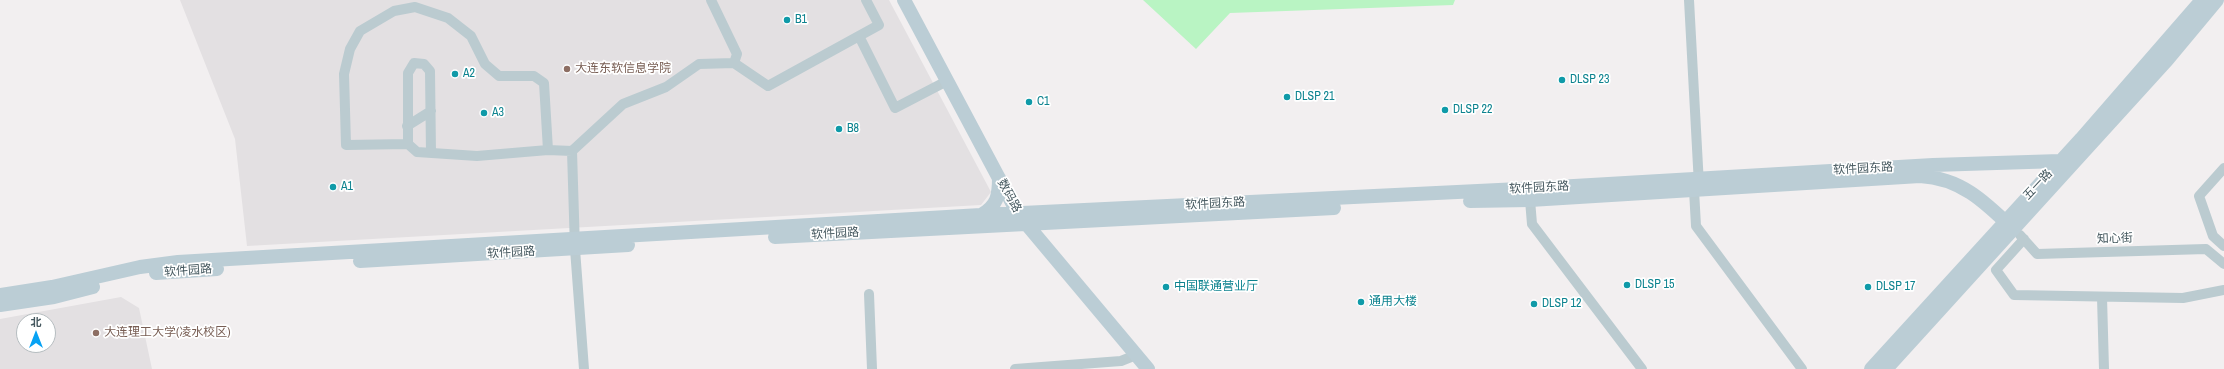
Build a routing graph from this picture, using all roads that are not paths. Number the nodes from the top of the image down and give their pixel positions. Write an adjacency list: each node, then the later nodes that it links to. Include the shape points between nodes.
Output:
1 (712, 0): 8 (street, via 737,54)
2 (866, 0): 7 (street, via 879,25)
3 (904, 0): 9 (main road, 数码路)
4 (1689, 0): 19 (street)
5 (2202, 0): 16 (main road, 五一路)
6 (2217, 0): 24 (main road, 五一路, via 2167,60)
7 (859, 36): 8 (street, via 768,86); 9 (street, via 895,108)
8 (734, 63): 14 (street, via 699,64 666,87 623,104)
9 (947, 81): 18 (main road, 数码路)
10 (431, 111): 11 (street); 11 (street, via 430,71 424,64 414,63 408,73); 15 (street)
11 (407, 126): 12 (street)
12 (408, 144): 13 (street, via 346,145 344,74 350,49 360,31 394,11 415,7 448,18 471,36 485,64 499,76 534,76 544,83); 15 (street, via 418,152)
13 (548, 150): 14 (street); 15 (street, via 477,156)
14 (572, 151): 26 (street)
15 (431, 153)
16 (2060, 161): 19 (main road, 软件园东路, via 1933,165); 24 (main road, 五一路)
17 (2224, 168): 27 (street, via 2199,196 2213,236)
18 (999, 178): 21 (main road, via 996,201 992,209); 22 (main road, 数码路)
19 (1697, 186): 20 (main road, 软件园东路); 22 (main road, 软件园东路); 24 (main road, 软件园东路, via 1932,177 1956,183); 41 (street, via 1696,226)
20 (1530, 200): 23 (main road, 软件园东路, via 1436,202); 40 (street, via 1532,224)
21 (981, 215): 22 (main road, 软件园路); 26 (main road, 软件园路)
22 (1022, 219): 23 (main road, 软件园东路); 26 (main road, 软件园路, via 761,237); 28 (main road, 数码路)
23 (1055, 223): 28 (main road, via 1048,232)
24 (2009, 224): 25 (street, 知心街); 42 (main road, 五一路); 43 (main road, 五一路)
25 (2024, 239): 29 (street, 知心街, via 2037,254 2206,249); 33 (street, via 1996,270 2014,295)
26 (575, 244): 32 (main road, 软件园路, via 178,262 140,267 52,287); 34 (main road, 软件园路, via 150,274 54,297); 36 (street)
27 (2224, 246)
28 (1047, 250): 35 (main road, 数码路)
29 (2224, 264)
30 (2224, 290): 33 (street, via 2183,298)
31 (869, 294): 37 (street)
32 (0, 295)
33 (2102, 297): 44 (street)
34 (0, 305)
35 (1136, 355): 38 (street, via 1121,360); 39 (main road, 数码路)
36 (584, 369)
37 (872, 369)
38 (1015, 369)
39 (1148, 369)
40 (1642, 369)
41 (1802, 369)
42 (1871, 369)
43 (1886, 369)
44 (2104, 369)

